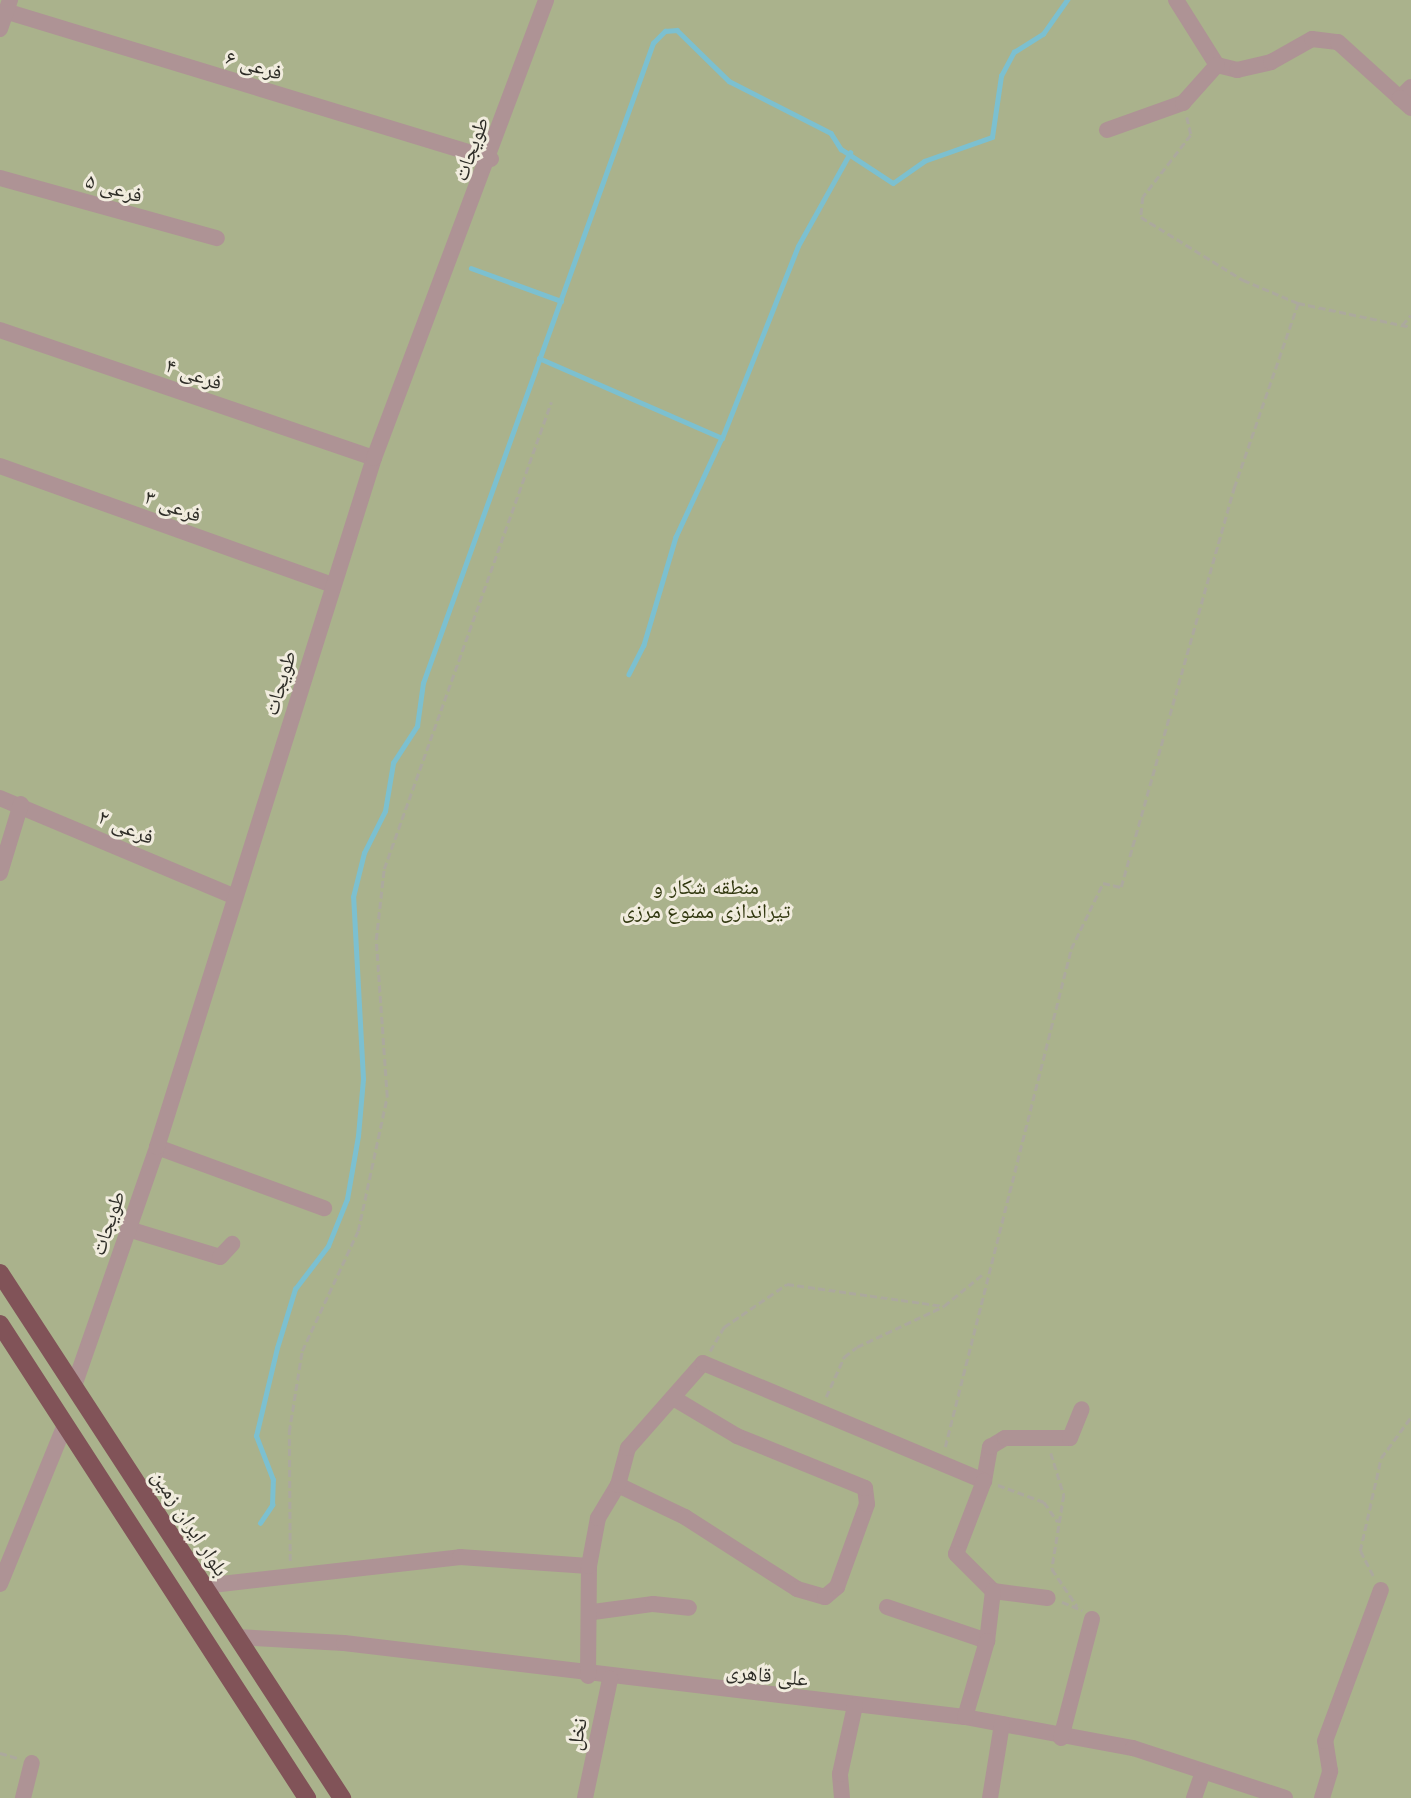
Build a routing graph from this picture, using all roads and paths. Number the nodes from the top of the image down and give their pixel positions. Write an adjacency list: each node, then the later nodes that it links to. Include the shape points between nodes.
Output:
1 (545, 0): 9 (street, طویجات)
2 (1176, 0): 5 (street)
3 (7, 6): 4 (street); 9 (street, فرعی ۶)
4 (0, 29)
5 (1217, 65): 6 (street, via 1237,70 1271,62 1312,39 1338,43); 7 (street)
6 (1407, 98)
7 (1183, 103): 8 (street); 12 (path, via 1191,135 1143,197 1141,217 1243,280)
8 (1107, 131)
9 (491, 159): 18 (street, طویجات)
10 (0, 178): 11 (street, فرعی ۵)
11 (217, 238)
12 (1298, 303): 14 (path); 29 (path, via 1234,488 1121,887 1103,883 1071,949)
13 (1411, 315): 14 (path)
14 (1402, 325): 15 (path)
15 (1411, 327)
16 (0, 330): 18 (street, فرعی ۴)
17 (551, 402): 46 (path, via 384,869 376,940 387,1097 358,1231 302,1351 289,1432)
18 (374, 458): 20 (street, طویجات)
19 (0, 466): 20 (street, فرعی ۳)
20 (333, 585): 24 (street, طویجات)
21 (0, 798): 22 (street, فرعی ۲)
22 (21, 804): 23 (street); 24 (street, فرعی ۲)
23 (0, 873)
24 (235, 897): 25 (street, طویجات)
25 (157, 1147): 26 (street); 27 (street, طویجات)
26 (324, 1208)
27 (128, 1229): 28 (street, via 220,1257); 34 (street, طویجات)
28 (232, 1244)
29 (986, 1272): 31 (path); 41 (path, via 945,1433 944,1447)
30 (0, 1273): 34 (main road, بلوار ایران زمین)
31 (944, 1306): 33 (path, via 787,1284 724,1327); 37 (path, via 844,1357)
32 (0, 1324): 39 (main road)
33 (703, 1363): 35 (street); 37 (street)
34 (74, 1386): 48 (main road, بلوار ایران زمین)
35 (675, 1399): 43 (street, via 628,1448); 43 (street, via 737,1436 865,1488 867,1504 837,1587 825,1597 797,1589 685,1517)
36 (1082, 1409): 40 (street, via 1070,1438)
37 (819, 1412): 41 (street)
38 (1411, 1418): 49 (path, via 1381,1458 1360,1551)
39 (65, 1425): 47 (street); 69 (main road)
40 (1045, 1441): 42 (street, via 1005,1438 990,1447); 44 (path, via 1061,1471)
41 (960, 1471): 42 (street)
42 (984, 1481): 44 (path, via 1044,1502); 50 (street, via 956,1554)
43 (618, 1485): 45 (street, via 598,1518)
44 (1058, 1522): 52 (path, via 1052,1569)
45 (589, 1566): 46 (street, via 460,1558); 55 (street)
46 (289, 1578): 48 (street)
47 (0, 1584)
48 (203, 1586): 57 (main road, بلوار ایران زمین)
49 (1381, 1590): 75 (street, via 1325,1741 1330,1771)
50 (993, 1591): 51 (street); 58 (street)
51 (1048, 1598): 52 (path)
52 (1077, 1606): 56 (path)
53 (887, 1607): 58 (street)
54 (689, 1608): 55 (street, via 653,1604)
55 (593, 1612): 59 (street)
56 (1092, 1619): 64 (street)
57 (236, 1637): 59 (street, علی قاهری, via 344,1643); 67 (main road, بلوار ایران زمین)
58 (987, 1641): 62 (street)
59 (588, 1676): 60 (street, علی قاهری)
60 (610, 1679): 61 (street, علی قاهری); 70 (street, نخل)
61 (855, 1706): 62 (street, علی قاهری); 71 (street, via 840,1774)
62 (965, 1717): 63 (street, علی قاهری)
63 (1002, 1724): 64 (street, علی قاهری); 72 (street)
64 (1061, 1738): 66 (street, علی قاهری, via 1133,1748)
65 (32, 1763): 68 (street)
66 (1203, 1772): 73 (street); 74 (street, علی قاهری)
67 (345, 1797)
68 (23, 1798)
69 (307, 1798)
70 (585, 1798)
71 (842, 1798)
72 (990, 1798)
73 (1194, 1798)
74 (1285, 1798)
75 (1322, 1798)

